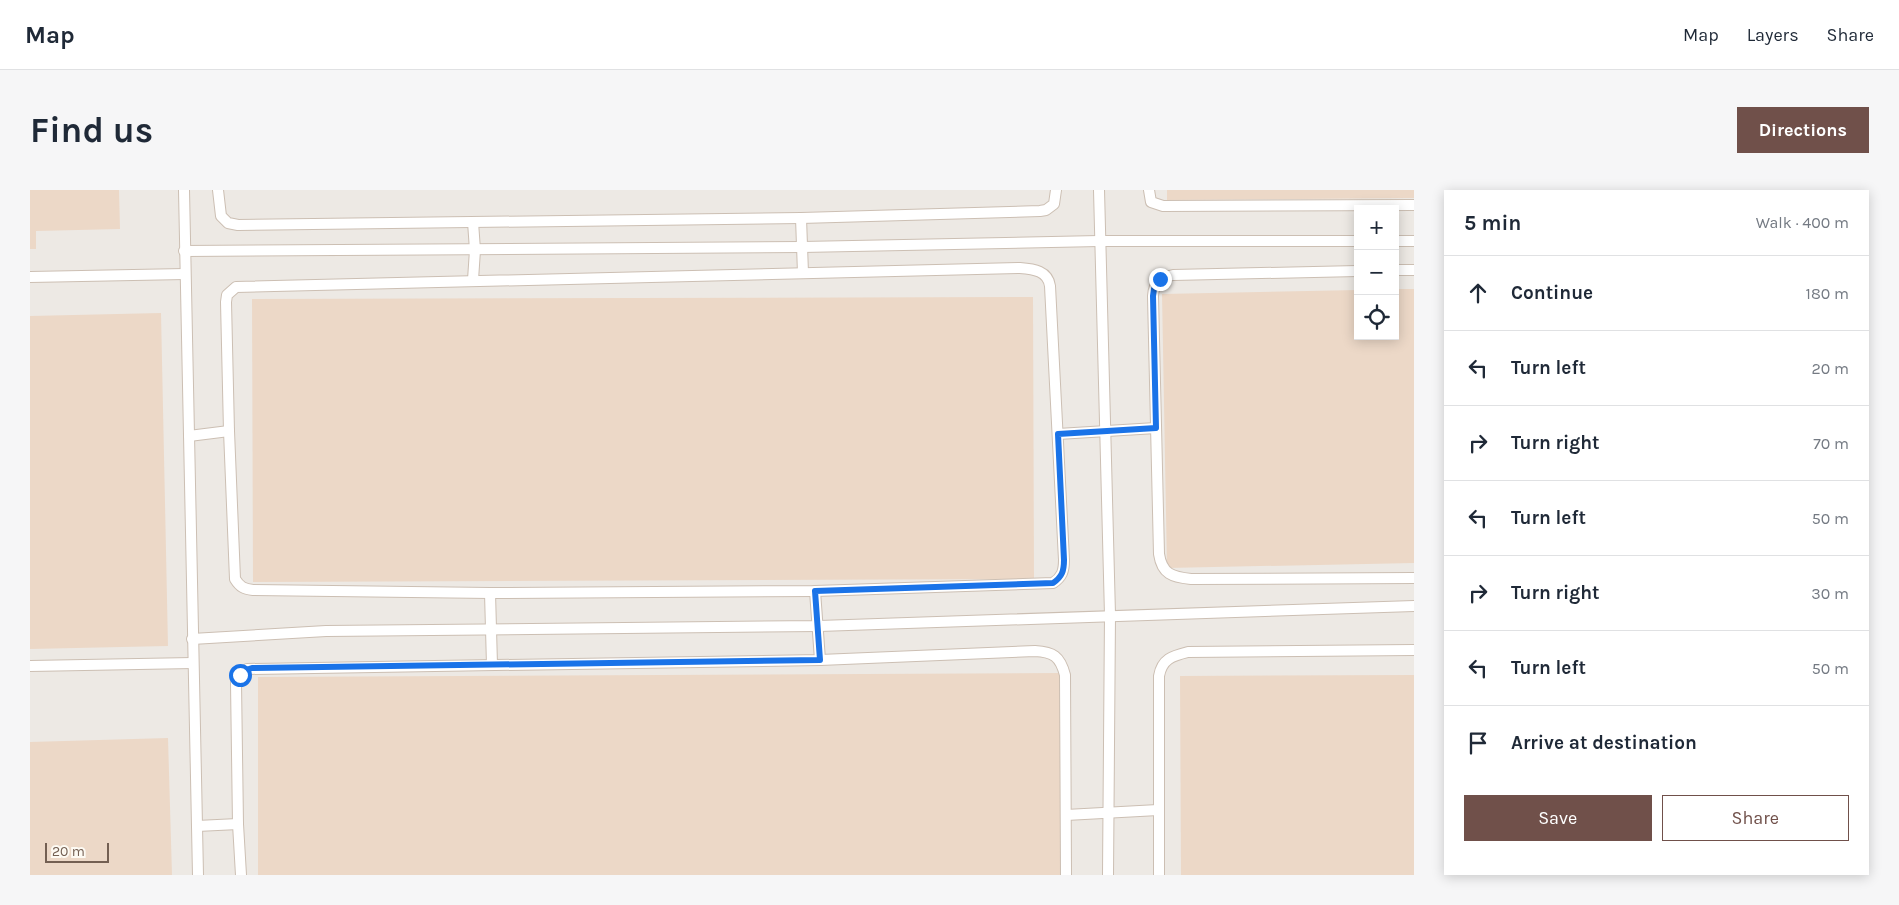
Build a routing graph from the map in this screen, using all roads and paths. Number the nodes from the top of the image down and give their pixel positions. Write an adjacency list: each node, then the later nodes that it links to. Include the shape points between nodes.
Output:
1 (184, 190): 15 (lane)
2 (218, 190): 8 (lane, via 221,216 233,224)
3 (1056, 190): 7 (lane, via 1051,208 1040,210)
4 (1099, 190): 9 (lane)
5 (1149, 190): 6 (lane, via 1151,202 1163,206)
6 (1414, 205)
7 (802, 218): 8 (lane); 13 (lane)
8 (473, 222): 14 (lane)
9 (1100, 240): 10 (lane); 13 (lane); 25 (lane)
10 (1354, 240)
11 (1399, 240): 12 (lane)
12 (1414, 240)
13 (802, 247): 14 (lane); 19 (lane)
14 (475, 250): 15 (lane); 22 (lane)
15 (184, 251): 20 (lane)
16 (1399, 270): 17 (lane)
17 (1414, 270)
18 (1354, 271): 23 (lane, via 1173,275 1160,279 1153,296)
19 (803, 273): 22 (lane); 26 (lane, via 1020,268 1044,274 1050,286)
20 (185, 274): 21 (lane); 27 (lane)
21 (30, 277)
22 (473, 280): 24 (lane, via 236,287 227,295 226,302)
23 (1156, 428): 25 (lane); 28 (lane, via 1159,554 1166,572 1191,579)
24 (228, 431): 27 (lane); 30 (lane, via 235,579 245,589)
25 (1104, 432): 26 (lane); 32 (lane)
26 (1058, 434): 29 (lane, via 1064,570 1058,580 1048,584)
27 (189, 436): 35 (lane)
28 (1414, 578)
29 (815, 591): 30 (lane); 33 (lane)
30 (490, 593): 34 (lane)
31 (1414, 606): 32 (lane)
32 (1110, 615): 33 (lane); 42 (lane)
33 (819, 626): 34 (lane); 37 (lane)
34 (490, 630): 35 (lane, via 326,631); 39 (lane)
35 (192, 639): 38 (lane)
36 (1414, 650): 41 (lane, via 1188,652 1168,658 1159,676)
37 (820, 660): 39 (lane); 43 (lane, via 1035,651 1056,657 1064,674)
38 (193, 663): 40 (lane); 45 (lane)
39 (492, 665): 44 (lane, via 252,668 243,671 236,683)
40 (30, 666)
41 (1158, 810): 42 (lane); 50 (lane)
42 (1108, 812): 43 (lane); 49 (lane)
43 (1066, 815): 48 (lane)
44 (238, 824): 45 (lane); 47 (lane)
45 (197, 826): 46 (lane)
46 (198, 875)
47 (240, 875)
48 (1066, 875)
49 (1108, 875)
50 (1159, 875)

